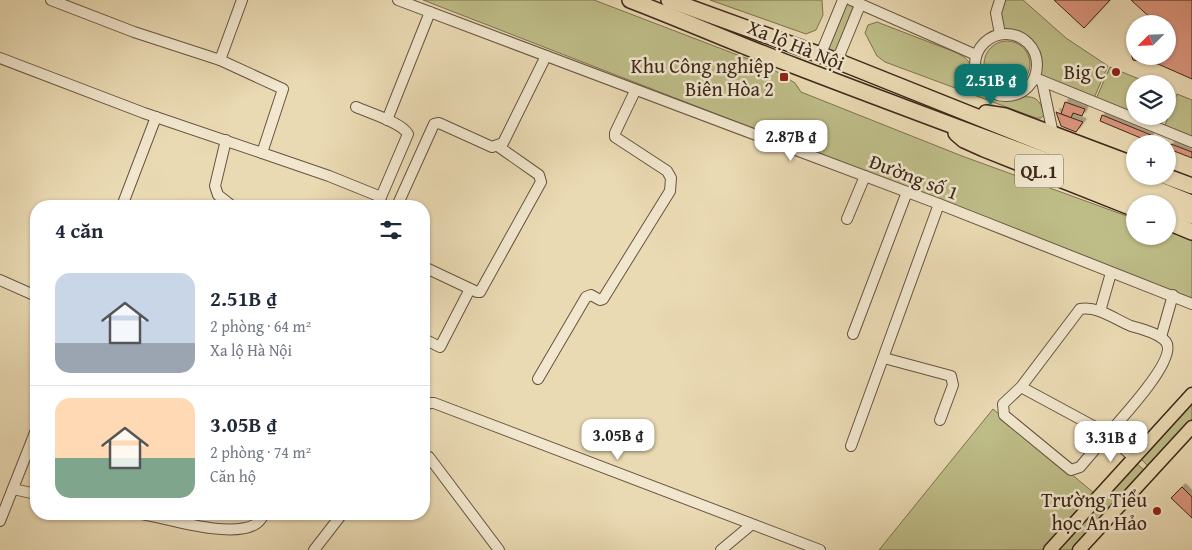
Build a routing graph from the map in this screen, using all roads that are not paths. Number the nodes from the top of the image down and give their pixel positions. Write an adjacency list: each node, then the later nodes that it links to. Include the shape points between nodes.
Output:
1 (51, 0): 15 (street)
2 (242, 0): 15 (street)
3 (398, 0): 9 (street, Đường số 1)
4 (630, 0): 23 (highway, Xa lộ Hà Nội / QL.1)
5 (669, 0): 13 (highway, Xa lộ Hà Nội / QL.1)
6 (843, 0): 13 (street)
7 (1000, 0): 10 (street, via 996,13)
8 (856, 2): 11 (street); 16 (street)
9 (430, 12): 12 (street, Đường số 1); 22 (street)
10 (1000, 34): 11 (street, via 985,42); 17 (street, via 1019,37 1033,50)
11 (976, 55): 17 (street, via 974,66 979,81 990,93 1000,97 1021,93)
12 (546, 56): 18 (street, Đường số 1); 27 (street)
13 (820, 56): 16 (highway, QL.1)
14 (0, 58): 21 (street)
15 (220, 60): 28 (street, via 283,89)
16 (837, 61): 19 (highway, Xa lộ Hà Nội / QL.1)
17 (1039, 79): 24 (street); 26 (street, via 1160,133)
18 (635, 91): 30 (street, Đường số 1); 60 (street, via 615,137 667,171 671,178 670,191 603,299 591,295 586,298)
19 (952, 106): 24 (highway, Xa lộ Hà Nội / QL.1, via 1005,116); 40 (highway, Xa lộ Hà Nội / QL.1)
20 (356, 107): 22 (street)
21 (156, 117): 25 (street); 35 (street)
22 (387, 120): 38 (street, via 408,134)
23 (948, 125): 34 (highway, Xa lộ Hà Nội / QL.1, via 992,138); 42 (highway, Xa lộ Hà Nội / QL.1, via 964,140)
24 (1053, 134): 29 (highway, Xa lộ Hà Nội / QL.1)
25 (226, 140): 28 (street); 36 (street, via 215,186 218,195)
26 (1192, 142)
27 (499, 147): 39 (street, via 492,147 439,123 434,124); 51 (street, via 539,175 541,182 480,292)
28 (262, 153): 37 (street, via 329,176)
29 (1126, 162)
30 (865, 176): 33 (street, Đường số 1); 45 (street)
31 (1176, 180): 32 (highway)
32 (1192, 186)
33 (907, 192): 41 (street, Đường số 1); 56 (street)
34 (1137, 195)
35 (124, 200)
36 (224, 200)
37 (374, 200)
38 (379, 200)
39 (400, 200)
40 (1192, 203)
41 (939, 204): 49 (street, Đường số 1); 59 (street)
42 (1126, 205)
43 (1176, 210): 44 (highway)
44 (1192, 216)
45 (847, 219)
46 (1176, 225): 47 (highway)
47 (1192, 232)
48 (430, 269): 51 (street)
49 (1111, 273): 53 (street, Đường số 1); 55 (street)
50 (0, 280): 52 (street)
51 (470, 289): 58 (street, via 440,347)
52 (30, 293)
53 (1173, 295): 54 (street, Đường số 1); 57 (street)
54 (1192, 304)
55 (1100, 311): 57 (street); 61 (street, via 1084,308 1076,312)
56 (853, 334)
57 (1161, 337): 66 (street, via 1168,350 1160,368 1146,390)
58 (430, 342)
59 (884, 358): 64 (street, via 951,376 953,385); 68 (street)
60 (538, 379)
61 (1021, 387): 66 (street); 66 (street, via 1003,404 1004,415 1071,470 1080,467)
62 (1192, 394): 70 (main road)
63 (430, 403): 79 (street)
64 (940, 420)
65 (1192, 427): 71 (main road)
66 (1108, 434): 70 (street)
67 (30, 445): 72 (street)
68 (851, 446)
69 (430, 458): 81 (street)
70 (1134, 458): 71 (main road); 84 (main road)
71 (1150, 472): 85 (main road)
72 (13, 489): 73 (street); 74 (street)
73 (30, 493)
74 (3, 503): 78 (street)
75 (175, 520): 76 (street, via 239,529 255,525)
76 (259, 520)
77 (337, 520): 80 (street)
78 (0, 521)
79 (751, 524): 82 (street); 83 (street)
80 (314, 550)
81 (499, 550)
82 (720, 550)
83 (817, 550)
84 (1050, 550)
85 (1079, 550)

